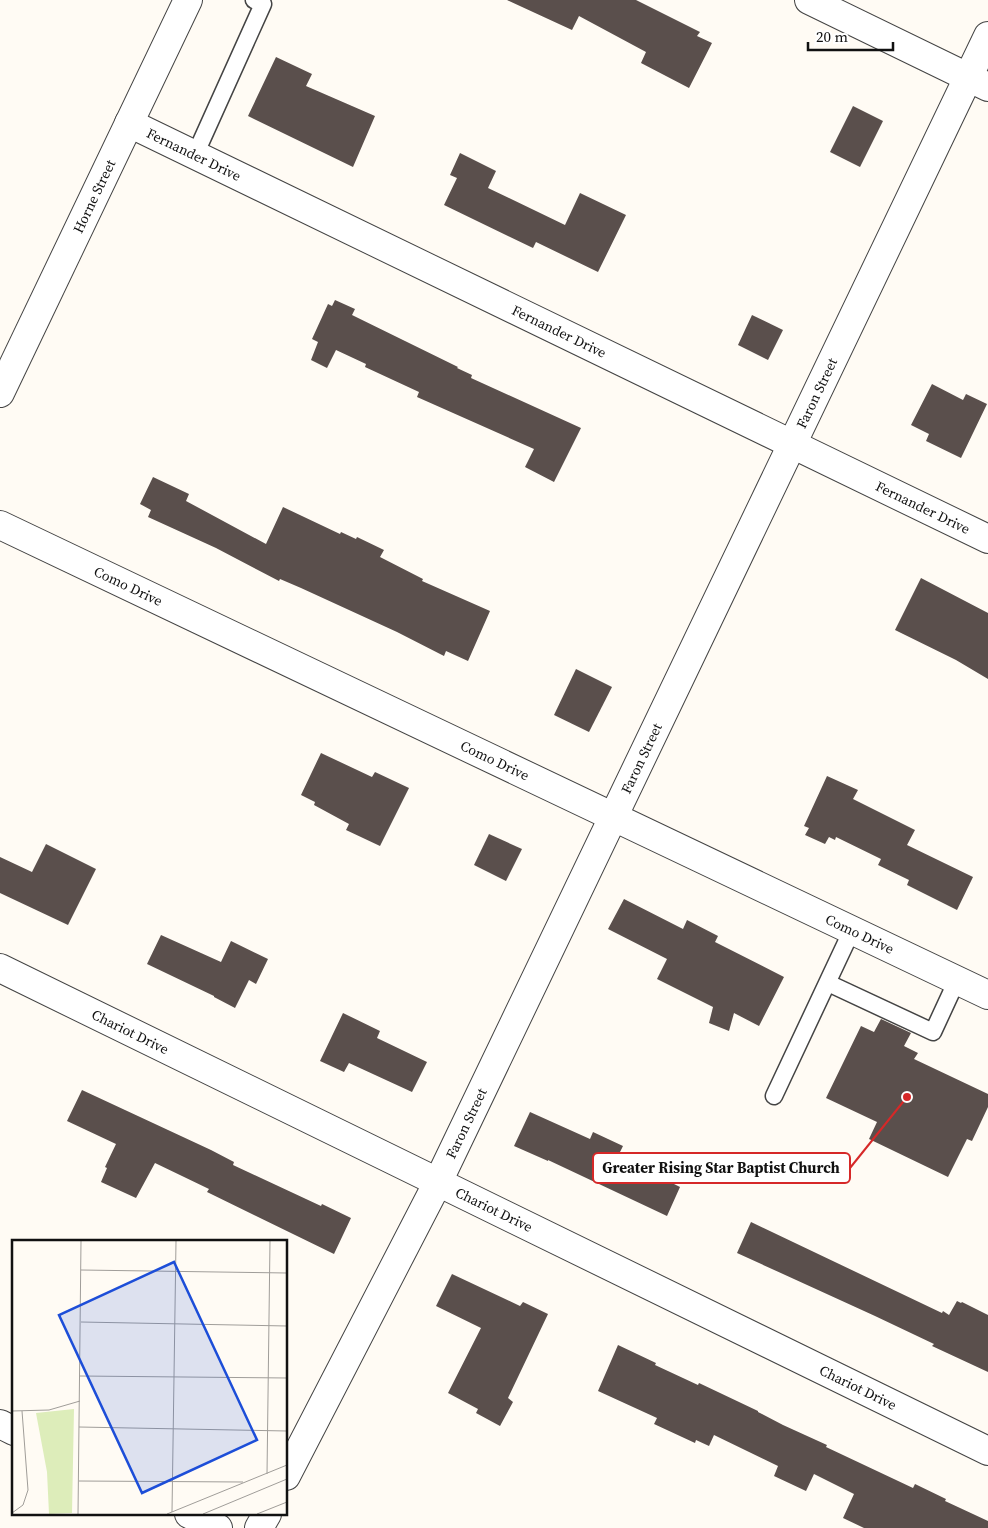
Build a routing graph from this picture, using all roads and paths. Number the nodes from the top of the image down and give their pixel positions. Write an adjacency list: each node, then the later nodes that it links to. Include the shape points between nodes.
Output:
1 (188, 0): 6 (street, Horne Street)
2 (254, 0): 7 (lane, via 263,4)
3 (809, 0): 5 (street)
4 (988, 36): 5 (street, Faron Street)
5 (978, 82): 9 (street, Faron Street)
6 (129, 123): 7 (street, Fernander Drive); 8 (street, Horne Street)
7 (195, 155): 9 (street, Fernander Drive)
8 (3, 379)
9 (792, 444): 11 (street, Fernander Drive); 12 (street, Faron Street)
10 (0, 525): 12 (street, Como Drive)
11 (988, 539)
12 (613, 817): 13 (street, Como Drive); 19 (street, Faron Street)
13 (852, 930): 15 (street, Como Drive); 16 (lane)
14 (0, 968): 19 (street, Chariot Drive)
15 (957, 980): 16 (lane, via 933,1032); 17 (street, Como Drive)
16 (828, 983): 18 (lane)
17 (988, 995)
18 (774, 1096)
19 (438, 1182): 22 (street, Chariot Drive); 23 (street, Faron Street)
20 (0, 1424): 21 (street)
21 (12, 1430)
22 (988, 1451)
23 (288, 1472)
24 (193, 1516): 26 (street)
25 (265, 1516): 27 (street)
26 (218, 1528)
27 (260, 1528)

